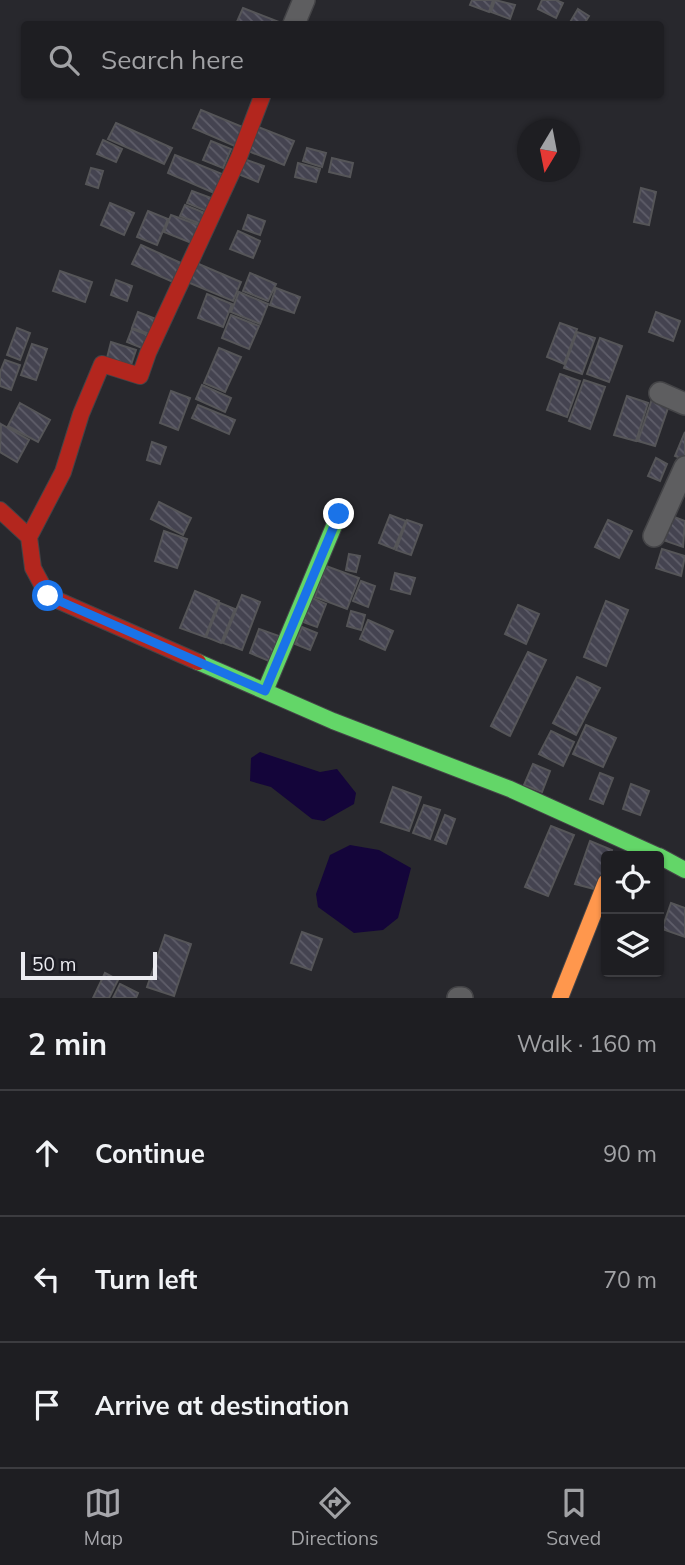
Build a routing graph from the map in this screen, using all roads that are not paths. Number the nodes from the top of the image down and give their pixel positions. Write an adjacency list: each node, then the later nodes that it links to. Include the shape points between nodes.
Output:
1 (304, 0): 2 (street)
2 (295, 21)
3 (261, 98): 10 (street, via 140,376 102,364 63,472)
4 (660, 393): 5 (street)
5 (685, 404)
6 (685, 467): 9 (street)
7 (0, 510): 10 (street)
8 (339, 514): 11 (street)
9 (654, 536)
10 (29, 537): 11 (street, via 33,568 48,596)
11 (265, 691): 12 (street, via 510,789)
12 (620, 848)
13 (664, 859): 14 (street)
14 (685, 870)
15 (601, 895): 16 (street)
16 (560, 998)

